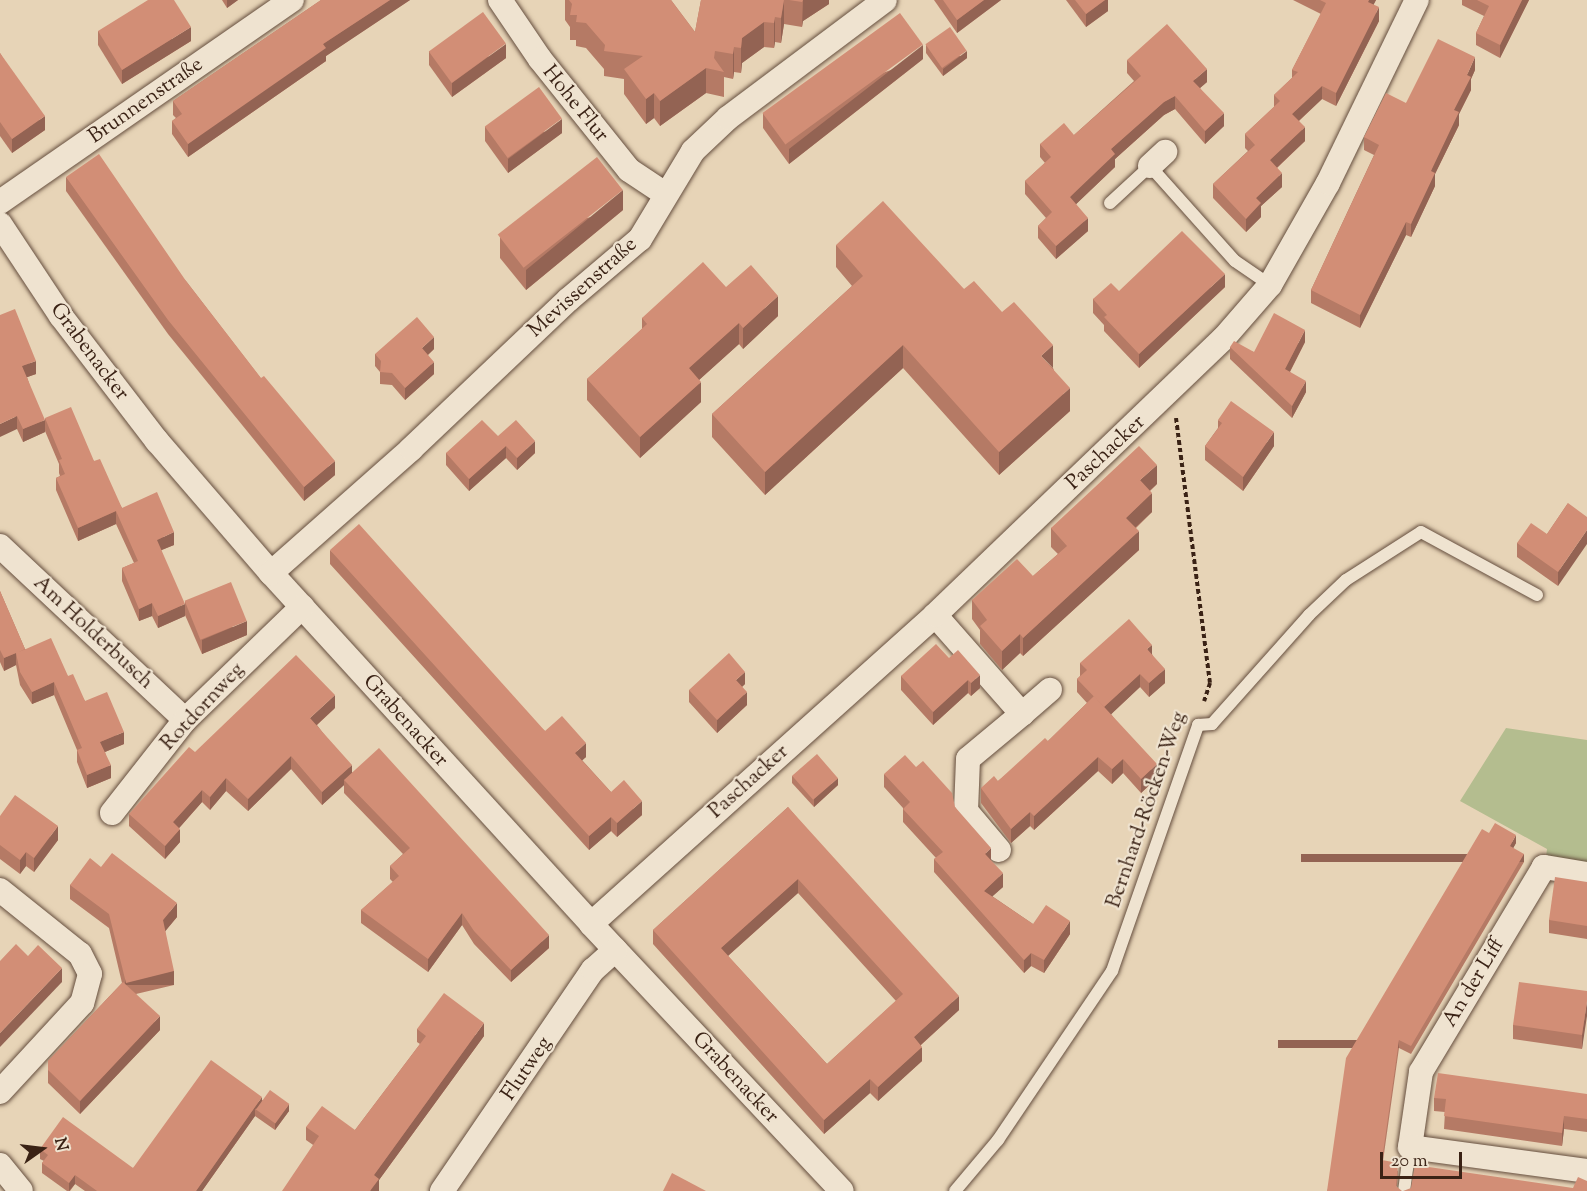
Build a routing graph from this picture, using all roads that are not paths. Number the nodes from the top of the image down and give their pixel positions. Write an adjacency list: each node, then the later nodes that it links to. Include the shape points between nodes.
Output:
1 (292, 0): 6 (street, Brunnenstraße)
2 (500, 0): 5 (street, Hohe Flur, via 540,59 629,170)
3 (885, 0): 5 (street, Mevissenstraße, via 728,118 693,151)
4 (1417, 0): 9 (street, Paschacker, via 1328,183)
5 (665, 194): 11 (street, Mevissenstraße, via 640,239 568,300 411,449)
6 (0, 202)
7 (1110, 202): 9 (lane, via 1157,159 1235,261)
8 (0, 224): 11 (street, Grabenacker, via 61,316 150,432)
9 (1270, 285): 14 (street, Paschacker, via 1171,392)
10 (0, 546): 17 (street, Am Holderbusch)
11 (271, 573): 13 (street, Grabenacker)
12 (1537, 595): 31 (lane, Bernhard-Röcken-Weg, via 1421,532 1346,580 1309,615 1212,724 1197,725 1112,971 998,1140)
13 (302, 607): 17 (street, Rotdornweg); 22 (street, Grabenacker)
14 (935, 615): 16 (street); 22 (street, Paschacker)
15 (1050, 690): 16 (street)
16 (1022, 714): 19 (street, via 968,759 966,811)
17 (185, 720): 18 (street, Rotdornweg)
18 (112, 813)
19 (999, 850)
20 (1587, 874): 25 (street, An der Liff, via 1544,867 1422,1072)
21 (0, 890): 24 (street, via 80,954 90,974 82,1003)
22 (591, 924): 23 (street, Grabenacker)
23 (615, 950): 29 (street, Flutweg, via 593,970); 30 (street, Grabenacker)
24 (0, 1092)
25 (1410, 1147): 27 (street); 32 (lane, An der Liff)
26 (0, 1165): 28 (street)
27 (1587, 1171)
28 (21, 1191)
29 (442, 1191)
30 (842, 1191)
31 (956, 1191)
32 (1404, 1191)

